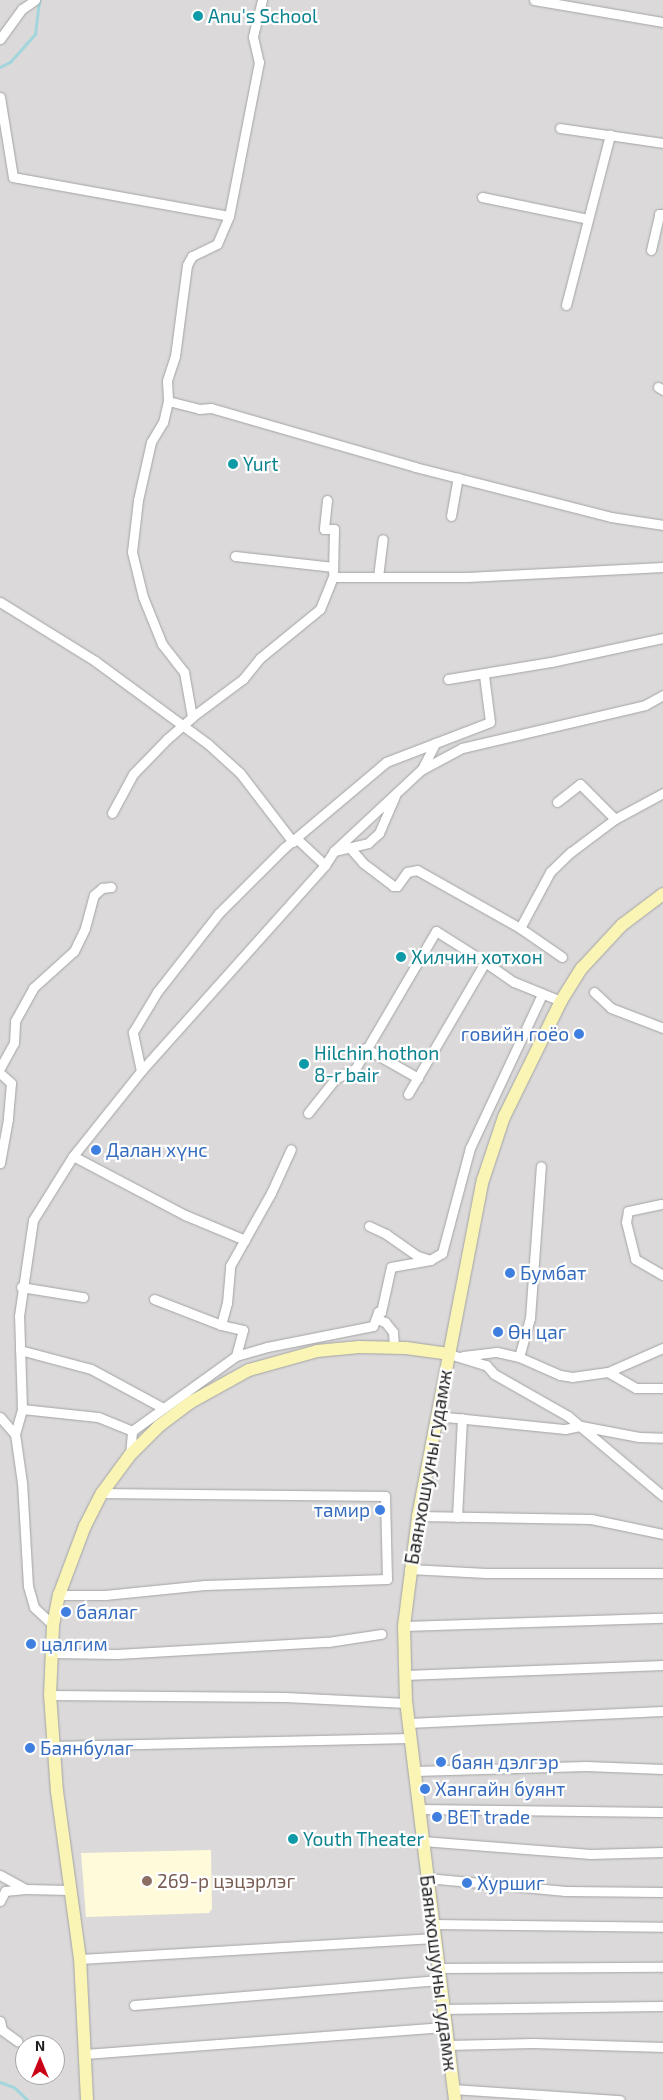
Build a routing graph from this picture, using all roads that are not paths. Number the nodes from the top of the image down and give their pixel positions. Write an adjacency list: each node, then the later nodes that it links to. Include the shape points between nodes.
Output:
1 (35, 0): 5 (street, via 22,9)
2 (262, 0): 12 (street, via 253,37 259,62)
3 (534, 0): 4 (street)
4 (663, 22)
5 (0, 40)
6 (0, 97): 12 (street, via 13,177)
7 (560, 128): 8 (street)
8 (610, 135): 9 (street); 13 (street)
9 (663, 143)
10 (482, 197): 13 (street)
11 (663, 214): 14 (street, via 659,214)
12 (229, 216): 16 (street, via 217,244 192,256 187,266 175,356 167,381)
13 (588, 219): 15 (street)
14 (651, 250)
15 (566, 305)
16 (168, 401): 17 (street, via 199,409 210,408); 32 (street, via 163,422 150,442 132,552 143,597 162,644 184,672)
17 (458, 478): 19 (street); 20 (street, via 611,517)
18 (327, 500): 23 (street, via 324,529 334,529)
19 (452, 516)
20 (663, 525)
21 (383, 539): 26 (street)
22 (235, 556): 23 (street)
23 (333, 567): 25 (street)
24 (663, 567): 26 (street, via 467,577)
25 (333, 577): 26 (street); 32 (street, via 320,609 260,658 243,679)
26 (378, 577)
27 (0, 602): 33 (street, via 95,661)
28 (663, 638): 29 (street)
29 (484, 675): 30 (street); 34 (street, via 490,722)
30 (448, 679)
31 (663, 695): 35 (street, via 645,705 462,748)
32 (192, 717): 33 (street)
33 (182, 724): 39 (street, via 133,774); 41 (street, via 240,773)
34 (435, 743): 35 (street); 41 (street, via 386,762)
35 (422, 770): 36 (street)
36 (397, 791): 42 (street, via 379,833); 43 (street)
37 (663, 793): 40 (street)
38 (557, 802): 40 (street, via 580,784)
39 (112, 813)
40 (615, 819): 47 (street, via 550,872)
41 (294, 840): 44 (street); 56 (street, via 219,913 157,992 133,1032)
42 (351, 849): 43 (street); 47 (street, via 363,863 393,886 397,886 407,872 416,870)
43 (334, 851): 44 (street)
44 (325, 864): 56 (street)
45 (111, 886): 55 (street, via 94,895 85,928 74,951 33,988 15,1021 14,1043)
46 (663, 894): 52 (main road, Баянхошууны гудамж, via 604,942)
47 (520, 928): 48 (street)
48 (562, 957)
49 (485, 962): 51 (street, via 514,982); 54 (street, via 436,931); 58 (street)
50 (594, 992): 53 (street, via 611,1008)
51 (542, 994): 52 (street); 68 (street, via 470,1148 442,1253)
52 (560, 1002): 79 (main road, Баянхошууны гудамж, via 504,1117 483,1180)
53 (663, 1028)
54 (365, 1048): 58 (street); 60 (street, via 355,1069 335,1079)
55 (0, 1068)
56 (141, 1071): 62 (street)
57 (0, 1073): 63 (street, via 11,1083)
58 (418, 1078): 59 (street)
59 (408, 1094)
60 (308, 1113)
61 (291, 1149): 67 (street)
62 (73, 1156): 67 (street, via 184,1215); 70 (street, via 32,1220)
63 (0, 1163)
64 (541, 1166): 80 (street, via 530,1318)
65 (662, 1204): 69 (street, via 628,1211 626,1222 635,1260)
66 (369, 1226): 68 (street)
67 (244, 1240): 74 (street, via 230,1266 227,1303)
68 (430, 1260): 73 (street, via 391,1267)
69 (663, 1275)
70 (21, 1287): 71 (street); 77 (street)
71 (84, 1297)
72 (154, 1299): 74 (street)
73 (377, 1319): 75 (street, via 393,1332); 78 (street, via 369,1328)
74 (221, 1325): 78 (street, via 243,1330)
75 (394, 1348): 79 (main road); 92 (main road, via 318,1351 249,1370 191,1402 159,1426)
76 (663, 1348): 81 (street)
77 (20, 1350): 83 (street, via 91,1369); 84 (street)
78 (236, 1356): 83 (street)
79 (454, 1356): 80 (street, via 484,1352); 85 (main road, Баянхошууны гудамж); 88 (street, via 486,1366)
80 (519, 1357): 81 (street, via 572,1377)
81 (608, 1372): 82 (street, via 636,1388)
82 (663, 1388)
83 (163, 1408): 89 (street)
84 (22, 1409): 89 (street, via 98,1417); 90 (street)
85 (436, 1416): 87 (street); 95 (main road, Баянхошууны гудамж)
86 (0, 1417): 90 (street)
87 (462, 1418): 88 (street, via 565,1429); 96 (street, via 458,1439)
88 (581, 1426): 91 (street); 93 (street, via 591,1439)
89 (132, 1431): 92 (street)
90 (15, 1434): 102 (street, via 22,1483 28,1586 34,1607)
91 (663, 1438)
92 (130, 1455): 94 (main road)
93 (661, 1491)
94 (102, 1493): 100 (main road, via 74,1551); 100 (street, via 385,1496 387,1579 205,1584 105,1595)
95 (418, 1516): 96 (street); 98 (main road, Баянхошууны гудамж)
96 (457, 1517): 97 (street, via 591,1520)
97 (663, 1534)
98 (409, 1569): 99 (street, via 486,1573); 103 (main road, Баянхошууны гудамж)
99 (663, 1573)
100 (59, 1595): 102 (main road)
101 (663, 1618): 103 (street)
102 (53, 1625): 105 (main road)
103 (404, 1626): 107 (main road, Баянхошууны гудамж)
104 (381, 1634): 105 (street, via 328,1642 117,1654)
105 (51, 1654): 108 (main road)
106 (663, 1665): 107 (street)
107 (405, 1676): 109 (main road, Баянхошууны гудамж)
108 (50, 1694): 109 (street, via 285,1697); 113 (main road)
109 (406, 1703): 111 (main road, Баянхошууны гудамж)
110 (663, 1710): 111 (street)
111 (408, 1723): 112 (main road, Баянхошууны гудамж)
112 (410, 1738): 113 (street); 115 (main road, Баянхошууны гудамж)
113 (52, 1746): 123 (main road)
114 (663, 1769): 115 (street, via 586,1766)
115 (414, 1771): 116 (main road, Баянхошууны гудамж)
116 (418, 1809): 117 (street); 118 (main road, Баянхошууны гудамж)
117 (663, 1812)
118 (422, 1841): 119 (street, via 590,1854); 121 (main road, Баянхошууны гудамж)
119 (663, 1852)
120 (0, 1875): 122 (street)
121 (426, 1878): 124 (street, via 565,1891); 126 (main road, Баянхошууны гудамж)
122 (25, 1889): 123 (street); 125 (street, via 5,1891)
123 (70, 1890): 129 (main road)
124 (663, 1892)
125 (0, 1902)
126 (432, 1924): 127 (street); 128 (main road, Баянхошууны гудамж)
127 (663, 1927)
128 (434, 1938): 129 (street); 131 (main road, Баянхошууны гудамж)
129 (80, 1959): 140 (main road)
130 (663, 1967): 131 (street)
131 (438, 1974): 132 (street); 134 (main road, Баянхошууны гудамж)
132 (134, 2005)
133 (663, 2006): 134 (street)
134 (442, 2009): 136 (main road, Баянхошууны гудамж)
135 (0, 2021): 137 (street, via 2,2030)
136 (444, 2027): 138 (main road, Баянхошууны гудамж); 140 (street)
137 (15, 2041)
138 (447, 2045): 139 (street, via 533,2043); 141 (main road, Баянхошууны гудамж)
139 (663, 2048)
140 (85, 2054): 142 (main road)
141 (454, 2095): 143 (street)
142 (87, 2100)
143 (620, 2100)

